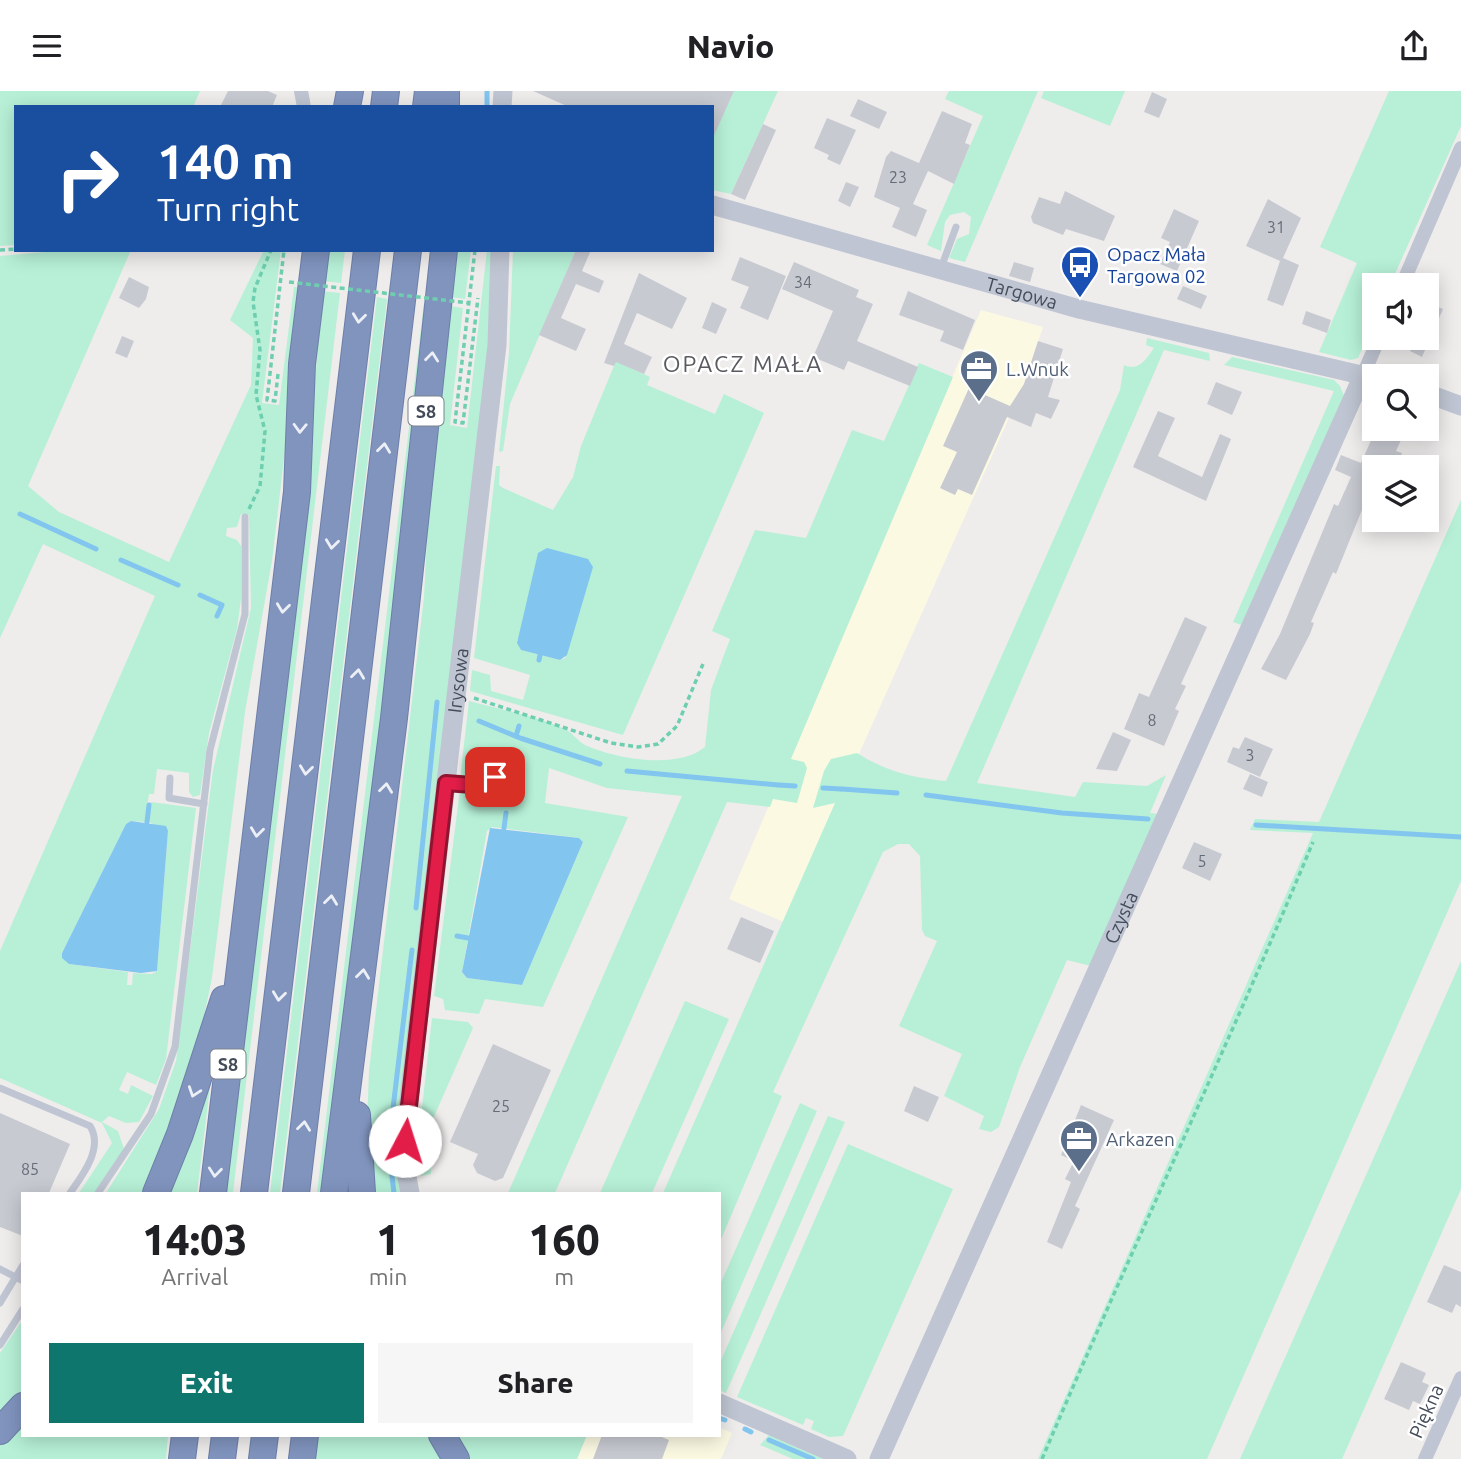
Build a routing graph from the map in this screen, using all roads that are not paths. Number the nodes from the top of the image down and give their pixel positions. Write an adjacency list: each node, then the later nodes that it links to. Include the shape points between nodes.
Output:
1 (1461, 148): 10 (street)
2 (714, 206): 9 (street, Targowa)
3 (956, 227): 9 (lane)
4 (316, 252): 20 (highway, S8, one-way to 20, via 302,364 297,492)
5 (367, 252): 27 (highway, one-way to 27)
6 (408, 252): 28 (highway, one-way to 6)
7 (444, 252): 21 (highway, S8, one-way to 7)
8 (500, 252): 18 (street, Irysowa, via 497,345)
9 (940, 269): 11 (street, Targowa, via 1079,309)
10 (1407, 273)
11 (1362, 376)
12 (1362, 390): 48 (street, Czysta)
13 (1439, 398): 14 (street)
14 (1461, 406)
15 (245, 517): 19 (lane, via 243,625 213,740)
16 (496, 764): 18 (lane, via 488,786)
17 (170, 778): 19 (lane, via 169,798)
18 (446, 783): 31 (street, Irysowa, via 407,1117 405,1166)
19 (204, 804): 24 (lane, via 169,1070 151,1114)
20 (244, 934): 25 (highway, one-way to 25, via 199,1079); 26 (highway, S8, one-way to 26)
21 (356, 1042): 29 (highway); 30 (highway, S8)
22 (0, 1088): 23 (lane, via 90,1126 95,1136 93,1153)
23 (72, 1192)
24 (99, 1192)
25 (156, 1192)
26 (213, 1192)
27 (254, 1192)
28 (296, 1192)
29 (334, 1192)
30 (362, 1192)
31 (410, 1192)
32 (21, 1268): 34 (lane)
33 (0, 1269): 34 (lane)
34 (15, 1276): 35 (lane); 36 (lane)
35 (21, 1280)
36 (0, 1303)
37 (21, 1312): 38 (lane)
38 (0, 1345)
39 (1461, 1378): 55 (street, Piękna)
40 (721, 1404): 54 (street)
41 (21, 1408): 42 (highway)
42 (0, 1431)
43 (185, 1437): 49 (highway)
44 (225, 1437): 50 (highway)
45 (265, 1437): 51 (highway)
46 (304, 1437): 52 (highway)
47 (443, 1437): 53 (highway)
48 (882, 1458)
49 (182, 1459)
50 (222, 1459)
51 (262, 1459)
52 (302, 1459)
53 (456, 1459)
54 (847, 1459)
55 (1425, 1459)

